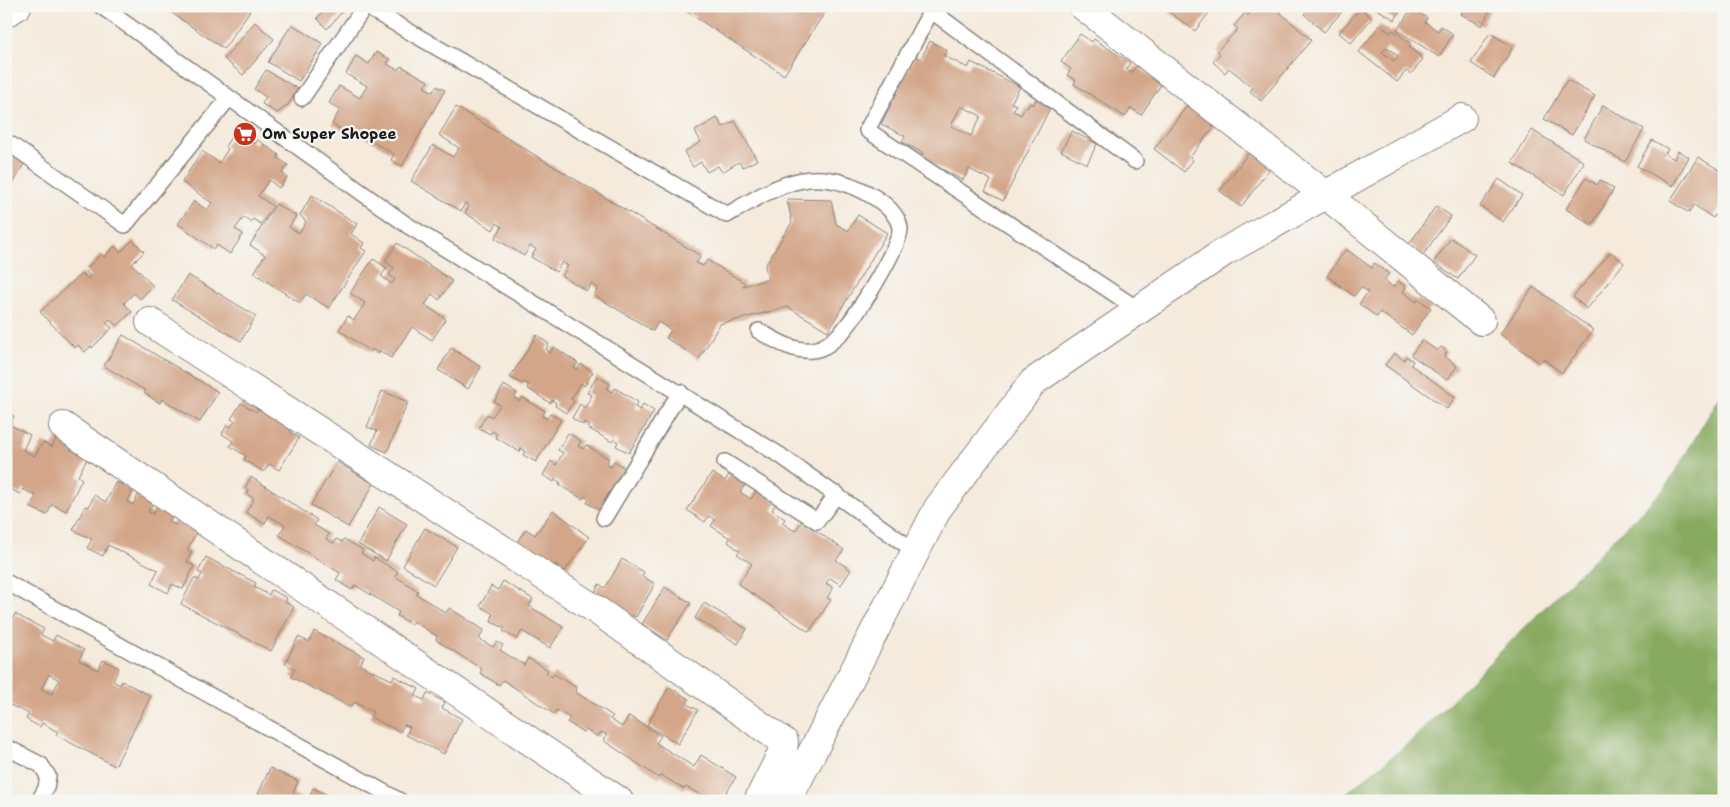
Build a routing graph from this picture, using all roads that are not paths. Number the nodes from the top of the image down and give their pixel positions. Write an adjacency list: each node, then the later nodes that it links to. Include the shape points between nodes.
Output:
1 (17, 6): 6 (street)
2 (101, 6): 7 (lane)
3 (365, 6): 8 (lane); 16 (lane, via 727,215 774,188 806,179 833,179 860,188 896,216 900,229 892,256 842,332 827,345 812,350 793,348)
4 (1083, 6): 12 (street)
5 (928, 9): 11 (lane); 13 (lane, via 867,130)
6 (6, 13)
7 (229, 98): 10 (lane, via 125,225); 17 (lane, via 407,224)
8 (302, 98)
9 (1462, 118): 12 (street)
10 (10, 144)
11 (1135, 160)
12 (1326, 195): 13 (street, via 1224,252); 14 (street)
13 (1139, 310): 22 (street, via 1033,382 938,508)
14 (1480, 321)
15 (150, 322): 28 (street, via 595,609 784,742 783,751)
16 (759, 331)
17 (680, 392): 20 (lane); 21 (lane)
18 (63, 426): 27 (street)
19 (725, 462): 20 (lane, via 817,521)
20 (837, 494): 22 (lane)
21 (604, 518)
22 (916, 552): 29 (street)
23 (6, 582): 26 (lane)
24 (6, 747): 25 (lane, via 41,765 48,776)
25 (39, 801)
26 (400, 801)
27 (619, 801)
28 (758, 801)
29 (787, 801)

